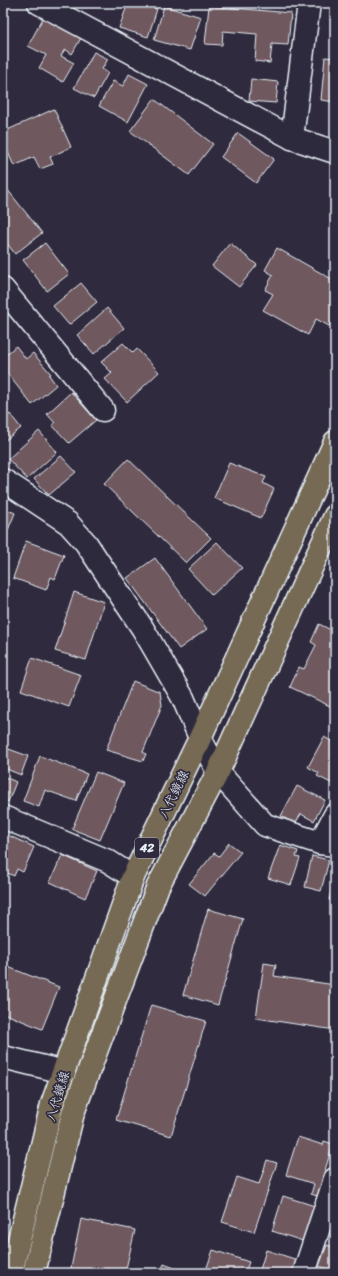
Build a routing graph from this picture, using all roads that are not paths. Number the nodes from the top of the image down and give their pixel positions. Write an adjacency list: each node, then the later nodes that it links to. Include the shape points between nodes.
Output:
1 (39, 3): 3 (street)
2 (310, 3): 3 (street)
3 (292, 138): 4 (street)
4 (335, 152)
5 (3, 289): 6 (street)
6 (103, 410)
7 (335, 442): 10 (main road, 八代鏡線 / 42)
8 (3, 480): 10 (street, via 68,523 86,543 143,630 183,698)
9 (335, 516): 11 (main road, 八代鏡線 / 42)
10 (200, 738): 11 (street); 15 (main road, 八代鏡線 / 42)
11 (218, 772): 14 (street, via 265,825); 20 (main road, 八代鏡線 / 42, via 158,886 73,1113)
12 (335, 815): 14 (street)
13 (3, 817): 15 (street, via 108,861)
14 (328, 844)
15 (133, 877): 17 (main road, 八代鏡線 / 42)
16 (3, 1057): 17 (street)
17 (64, 1072): 19 (main road, 八代鏡線 / 42, via 52,1104)
18 (335, 1179): 21 (street)
19 (11, 1273)
20 (34, 1273)
21 (304, 1273)

